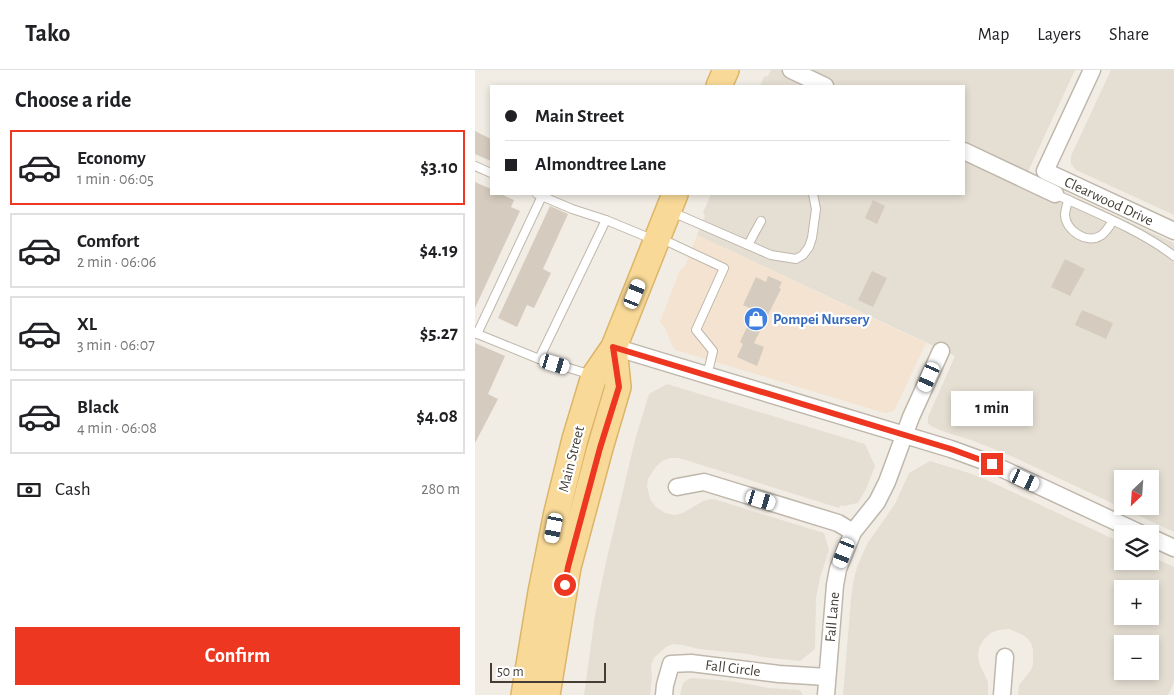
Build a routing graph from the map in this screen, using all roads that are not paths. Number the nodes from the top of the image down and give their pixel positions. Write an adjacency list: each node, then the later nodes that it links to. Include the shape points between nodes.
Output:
1 (726, 70): 4 (main road)
2 (791, 70): 5 (street)
3 (1092, 70): 16 (street, Clearwood Drive, via 1045,171)
4 (719, 85)
5 (823, 85)
6 (965, 151): 11 (street, Clearwood Drive)
7 (475, 166): 8 (lane)
8 (490, 173)
9 (540, 195): 13 (lane); 20 (lane)
10 (813, 195): 18 (lane, via 814,228 809,247 803,255 796,259 771,255)
11 (1062, 197): 15 (lane); 15 (lane, via 1068,225 1082,237 1099,237)
12 (672, 202): 17 (main road, Main Street); 18 (lane)
13 (606, 220): 17 (lane); 23 (lane)
14 (761, 221): 18 (lane)
15 (1113, 221): 19 (lane)
16 (1174, 231)
17 (657, 239): 21 (main road, Main Street); 25 (lane, via 724,268 696,330 713,351)
18 (748, 245)
19 (1174, 256)
20 (476, 334): 23 (lane)
21 (613, 347): 24 (main road, Main Street); 25 (street); 35 (main road, Main Street, via 619,387 568,567)
22 (941, 351): 26 (street, Fall Lane)
23 (539, 359): 24 (lane)
24 (594, 376): 34 (main road, Main Street, via 557,512)
25 (707, 376): 26 (street)
26 (904, 435): 28 (street, via 992,464); 29 (street, Fall Lane, via 877,502)
27 (677, 486): 29 (street, via 705,482 838,523)
28 (1123, 525)
29 (853, 532): 33 (street, Fall Lane, via 838,569)
30 (1159, 541): 31 (street)
31 (1174, 548)
32 (1005, 657): 38 (street)
33 (827, 678): 36 (street, Fall Circle, via 691,663 671,664); 37 (street, Fall Lane)
34 (524, 695)
35 (547, 695)
36 (664, 695)
37 (826, 695)
38 (1002, 695)

